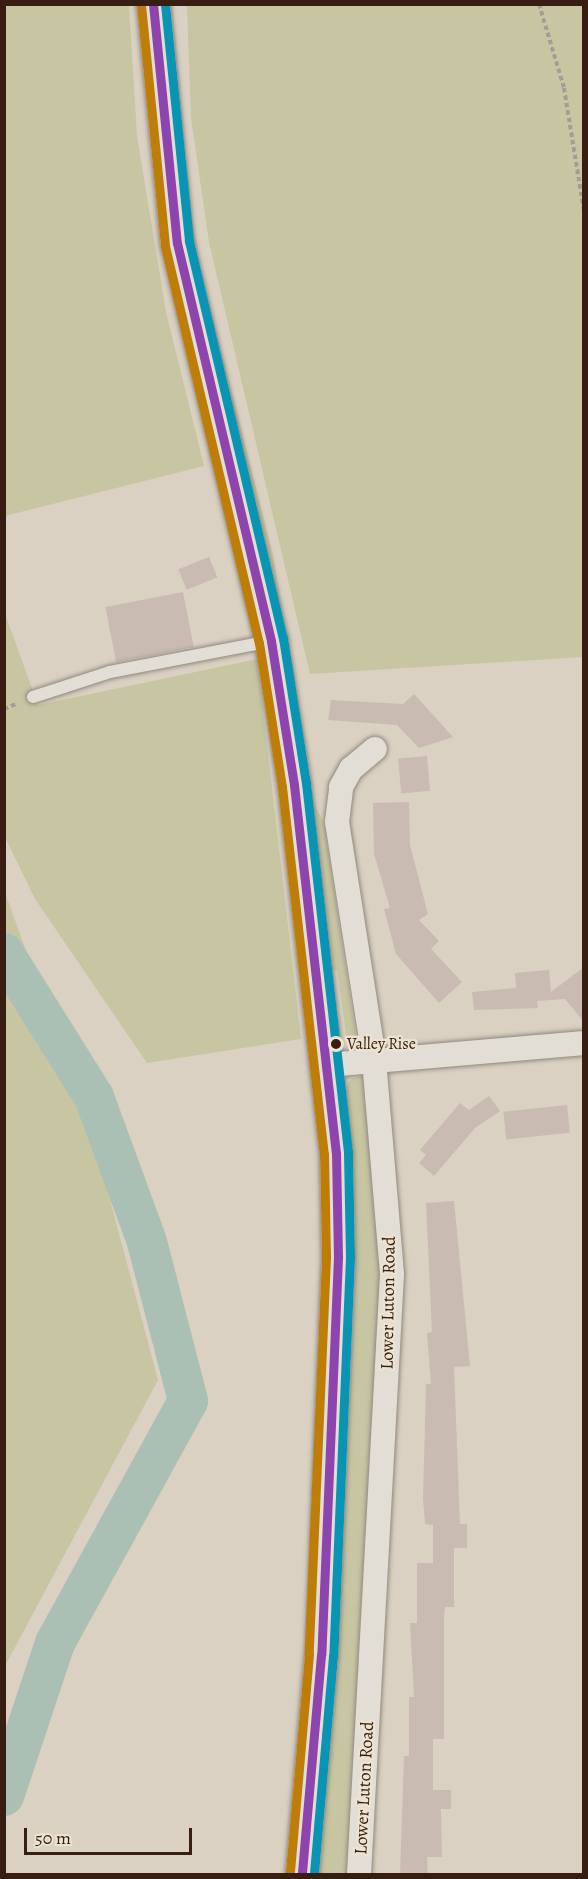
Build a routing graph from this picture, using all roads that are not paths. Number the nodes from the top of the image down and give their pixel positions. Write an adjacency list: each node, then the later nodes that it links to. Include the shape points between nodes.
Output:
1 (153, 4): 2 (main road, via 177,243)
2 (271, 641): 3 (lane, via 110,672); 7 (main road)
3 (33, 697)
4 (375, 749): 6 (street, Lower Luton Road, via 351,769 341,787 337,822)
5 (584, 1042): 6 (street)
6 (374, 1058): 7 (street); 9 (street, Lower Luton Road, via 392,1274)
7 (328, 1065): 8 (main road, via 338,1257 321,1655)
8 (302, 1875)
9 (359, 1875)

